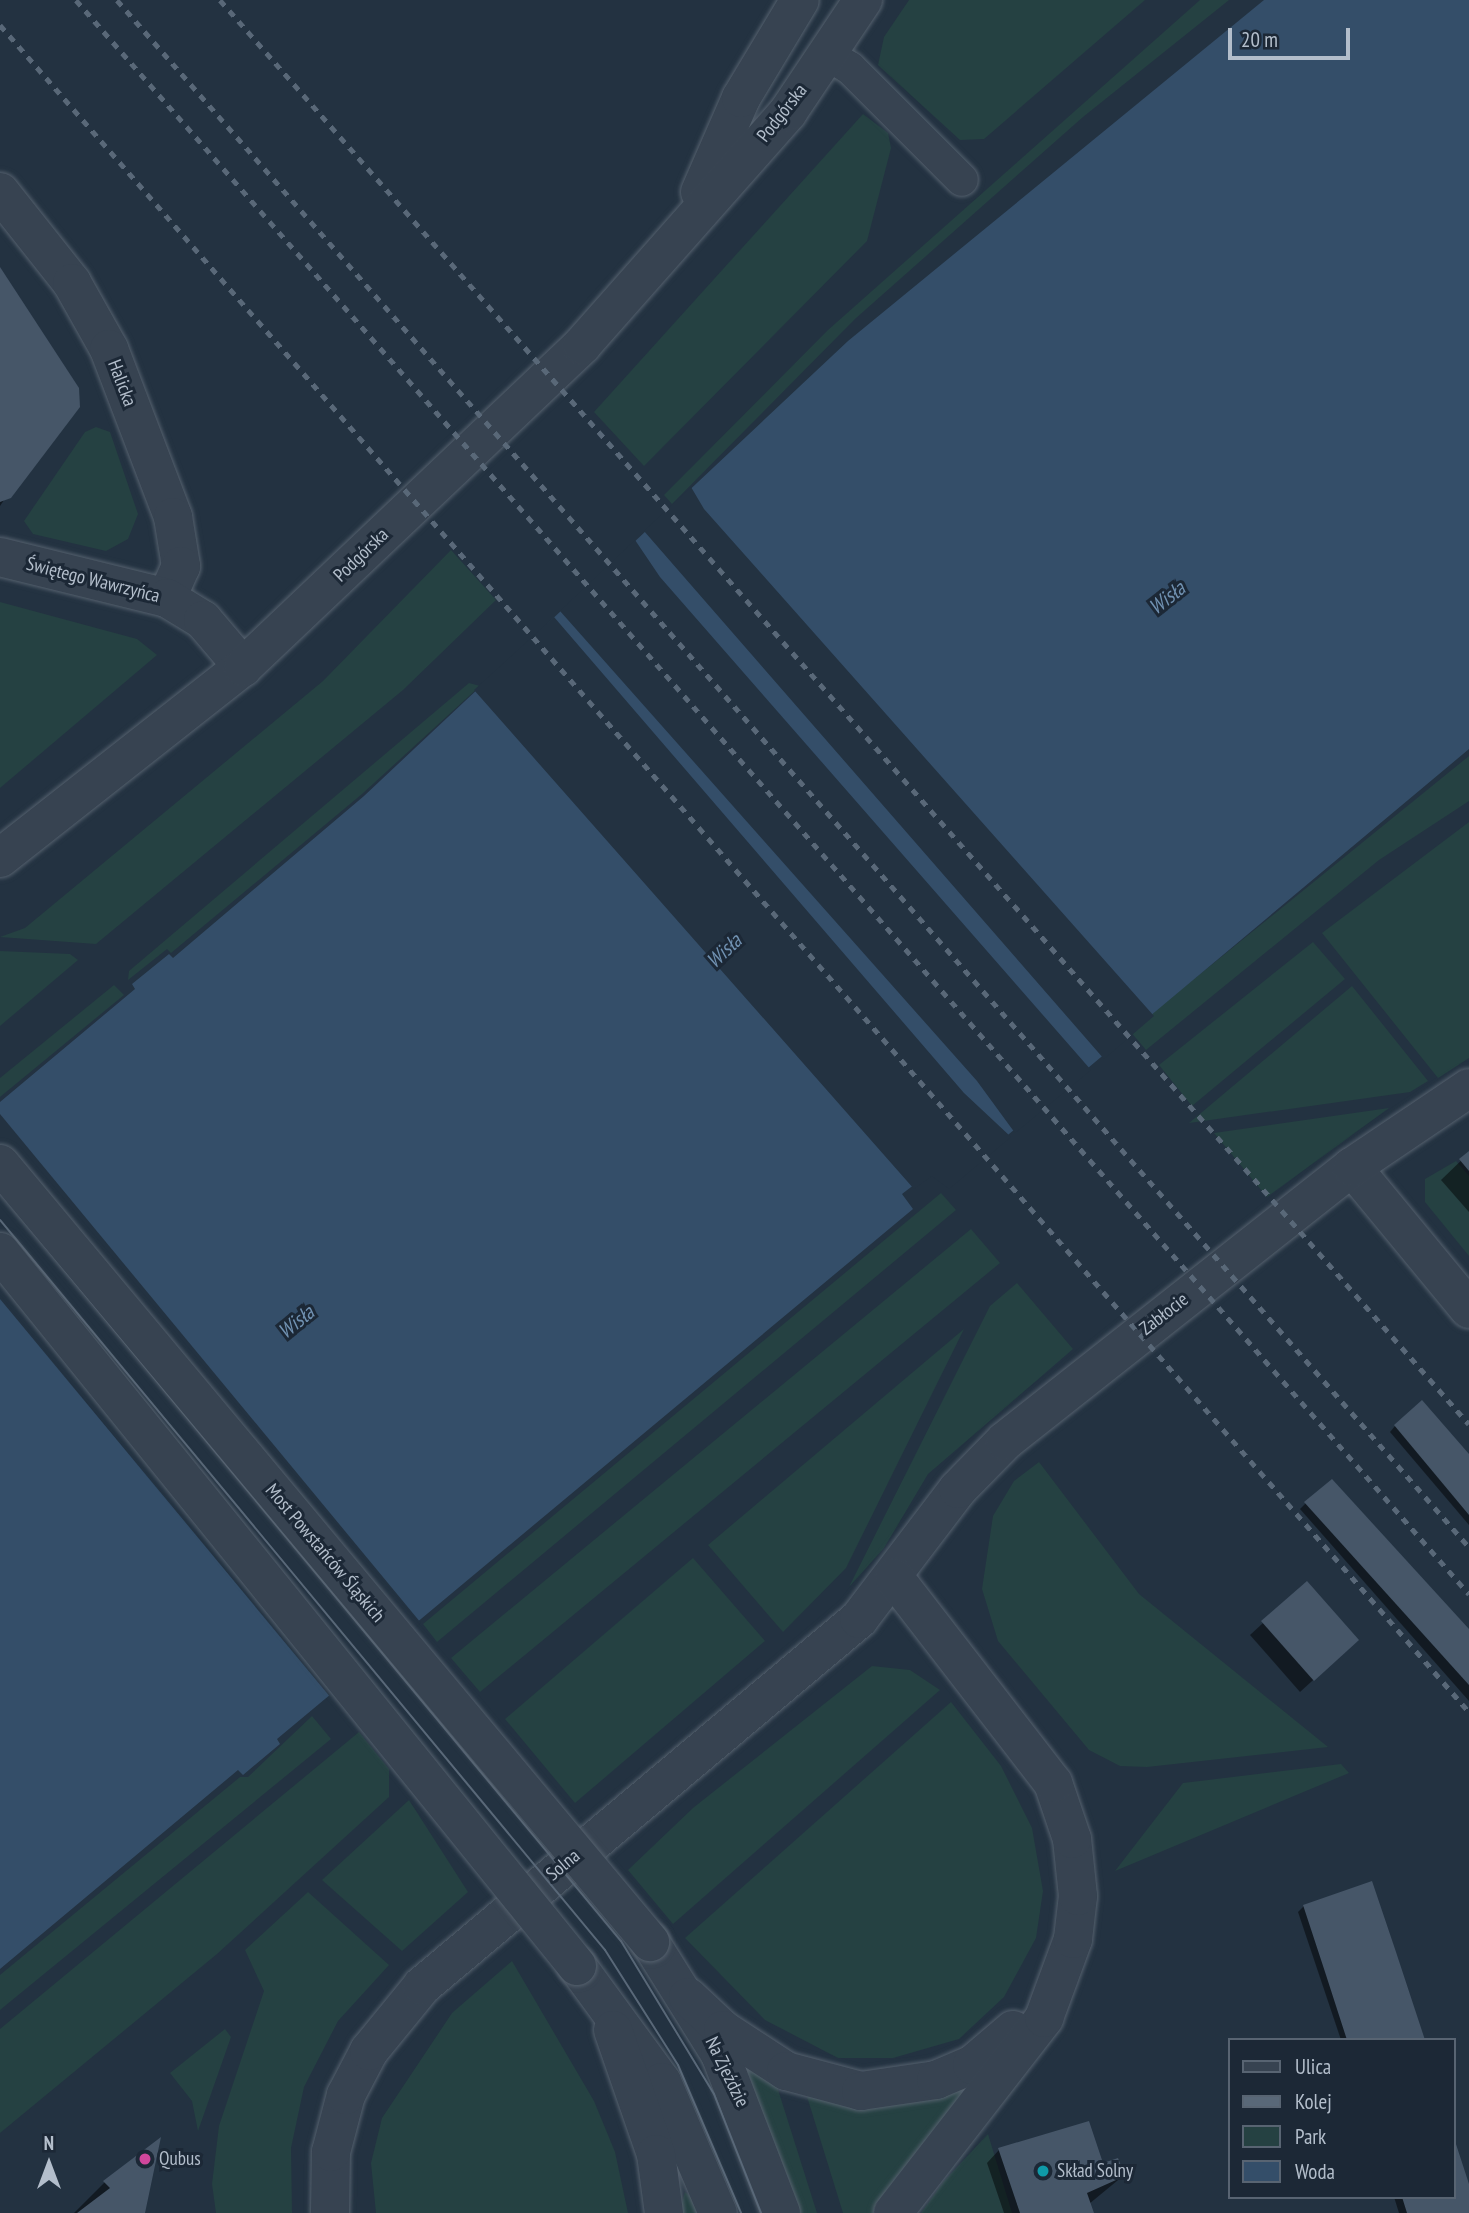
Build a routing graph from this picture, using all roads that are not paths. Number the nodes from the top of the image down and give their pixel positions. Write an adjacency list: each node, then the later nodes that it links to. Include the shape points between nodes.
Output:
1 (800, 0): 6 (street, Podgórska, via 741,98)
2 (863, 0): 3 (street, Podgórska)
3 (825, 53): 4 (street, via 850,68); 6 (street, Podgórska, via 788,112)
4 (962, 180)
5 (0, 192): 8 (street, Halicka, via 72,283 109,349 173,517 181,566)
6 (690, 216): 9 (street, Podgórska, via 582,345)
7 (0, 557): 8 (street, Świętego Wawrzyńca)
8 (167, 598): 9 (street, Świętego Wawrzyńca, via 202,620)
9 (243, 667): 10 (street, Podgórska)
10 (0, 858)
11 (1469, 1088): 13 (street, Zabłocie)
12 (0, 1164): 17 (street, Most Powstańców Śląskich, bridge)
13 (1352, 1167): 15 (street); 16 (street, Zabłocie, via 1005,1441 958,1489)
14 (0, 1252): 20 (street, bridge)
15 (1469, 1309)
16 (894, 1577): 18 (street, via 974,1674 1060,1800 1078,1878); 21 (street, Solna, via 859,1619 446,1962 398,2011 356,2072 341,2110 331,2152)
17 (650, 1942): 19 (street, Na Zjeździe)
18 (1066, 1958): 19 (street, via 1032,2011 999,2045 972,2065 899,2088 838,2088 786,2071 723,2030); 25 (street, via 1044,2018)
19 (688, 1997): 24 (street, Na Zjeździe, via 747,2115)
20 (603, 1998): 22 (street, via 656,2154); 23 (street, via 662,2082)
21 (330, 2213)
22 (664, 2213)
23 (718, 2213)
24 (781, 2213)
25 (894, 2213)

